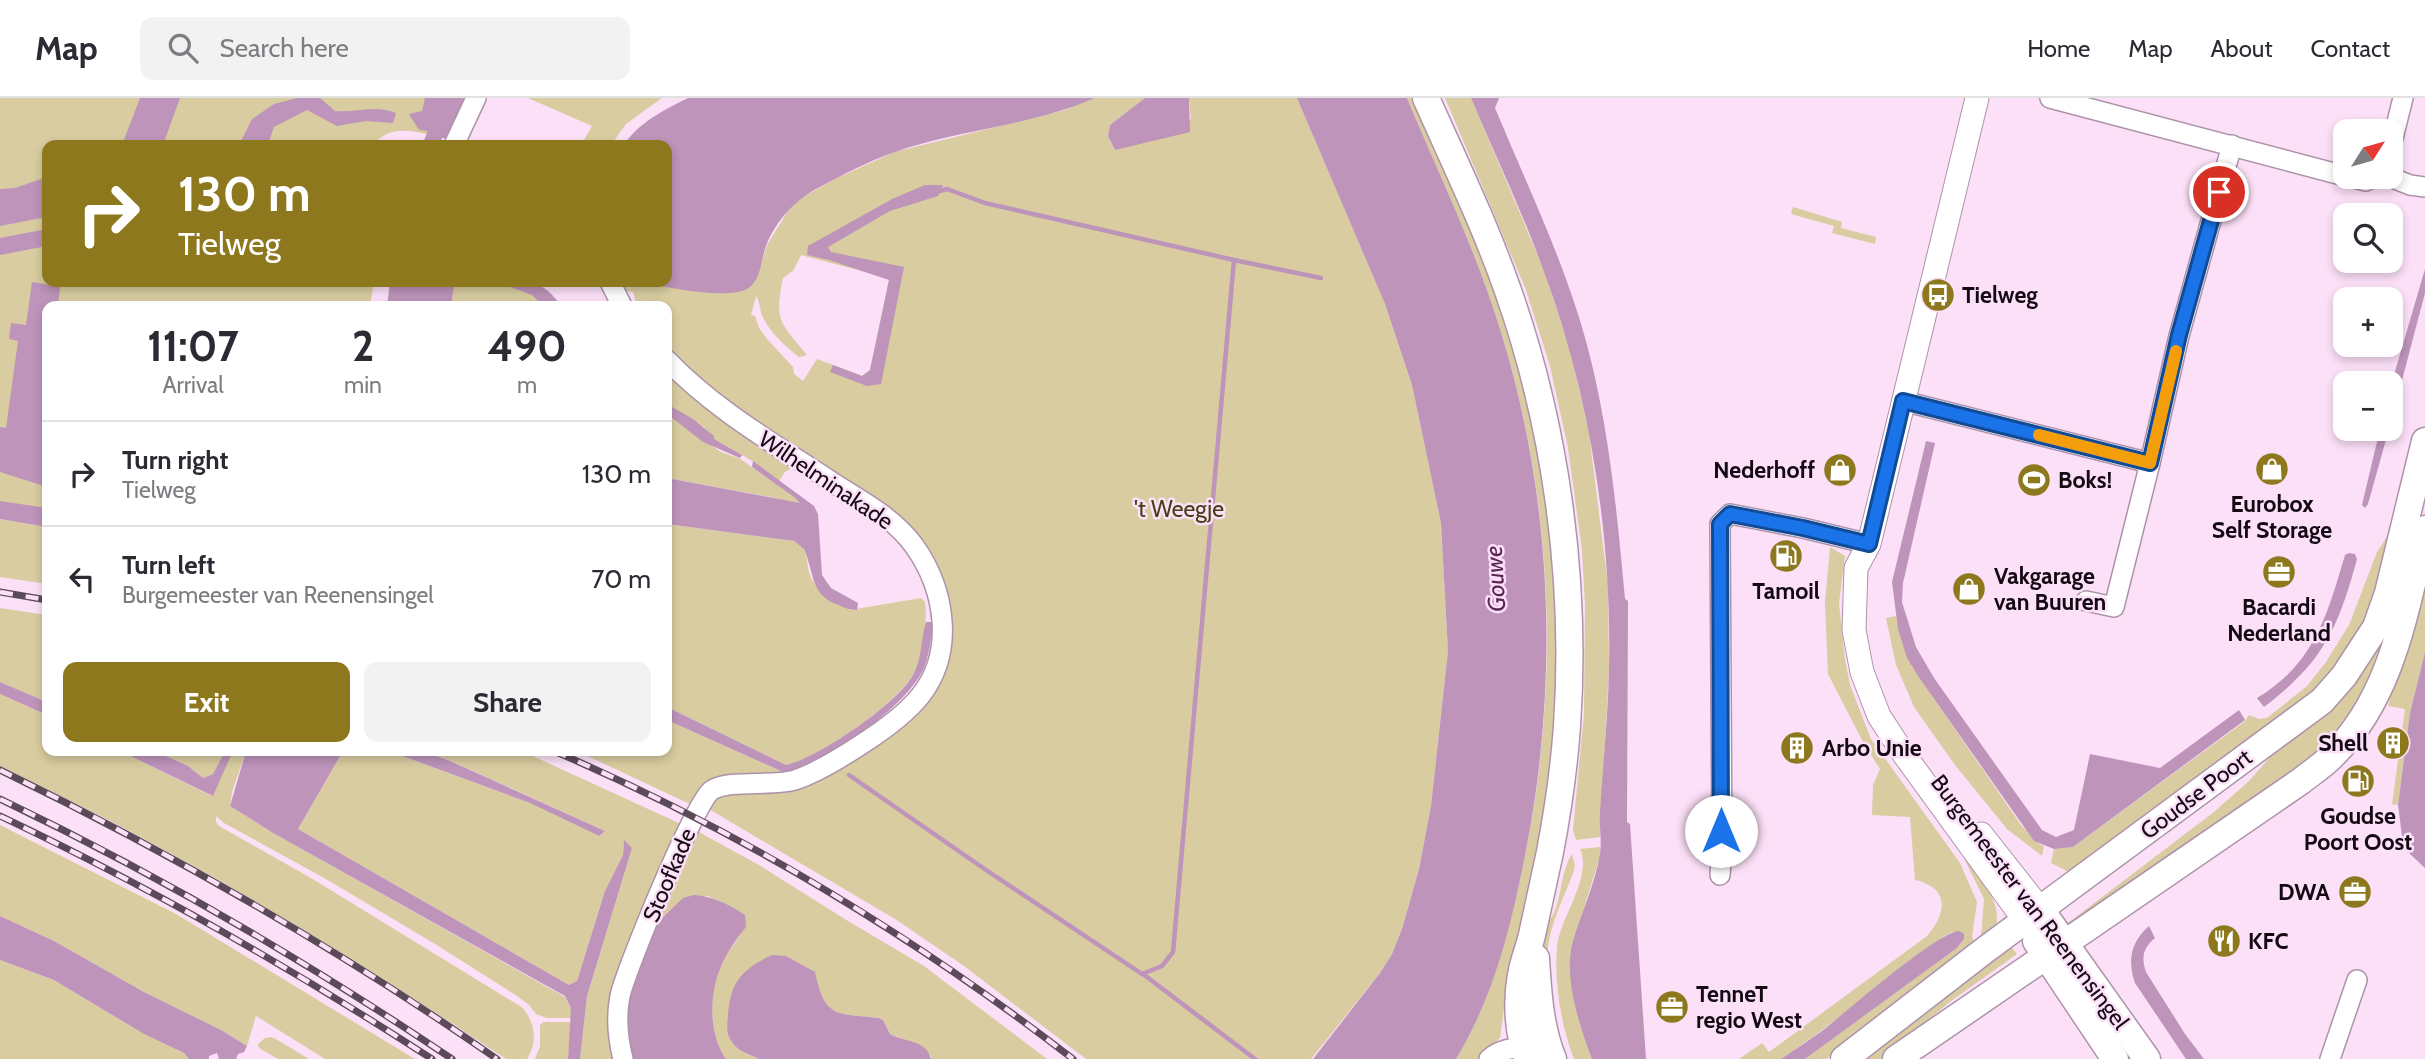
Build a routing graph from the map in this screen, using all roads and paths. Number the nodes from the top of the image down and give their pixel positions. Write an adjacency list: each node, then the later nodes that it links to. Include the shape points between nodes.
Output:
1 (476, 98): 7 (street)
2 (1426, 98): 24 (main road, via 1507,288 1533,376 1552,454 1567,577 1567,726 1558,805 1521,975 1520,1019)
3 (1977, 98): 13 (street, Burgemeester van Reenensingel)
4 (2050, 98): 8 (street)
5 (2403, 98): 6 (street)
6 (2398, 119)
7 (456, 140)
8 (2232, 145): 9 (street); 15 (street, via 2179,335)
9 (2333, 172)
10 (2403, 182): 11 (street)
11 (2425, 187)
12 (672, 365): 19 (street, Wilhelminakade, via 734,418 892,523 914,546 933,579 943,638 928,683 913,704 885,728)
13 (1903, 401): 15 (street); 17 (street, Burgemeester van Reenensingel)
14 (2425, 441): 21 (main road, Goudse Poort, via 2388,593 2376,627 2344,676 2322,701)
15 (2150, 463): 18 (street, via 2114,607)
16 (2425, 529): 22 (main road, Goudse Poort, via 2389,668 2365,714 2331,757)
17 (1869, 544): 20 (street, via 1730,514 1720,524); 21 (street, Burgemeester van Reenensingel, via 1856,568 1854,630 1862,672 1875,705 1903,753)
18 (2087, 601)
19 (808, 774): 25 (street, Stoofkade, via 775,783 723,785 706,794 620,994)
20 (1720, 875)
21 (2033, 916): 22 (main road, Burgemeester van Reenensingel); 27 (main road, Goudse Poort)
22 (2054, 950): 28 (main road, Goudse Poort); 29 (main road, Burgemeester van Reenensingel); 30 (main road, Burgemeester van Reenensingel)
23 (2357, 980): 31 (street)
24 (1538, 1052): 26 (street, via 1505,1049)
25 (623, 1059)
26 (1489, 1059)
27 (1844, 1059)
28 (1896, 1059)
29 (2115, 1059)
30 (2147, 1059)
31 (2330, 1059)

